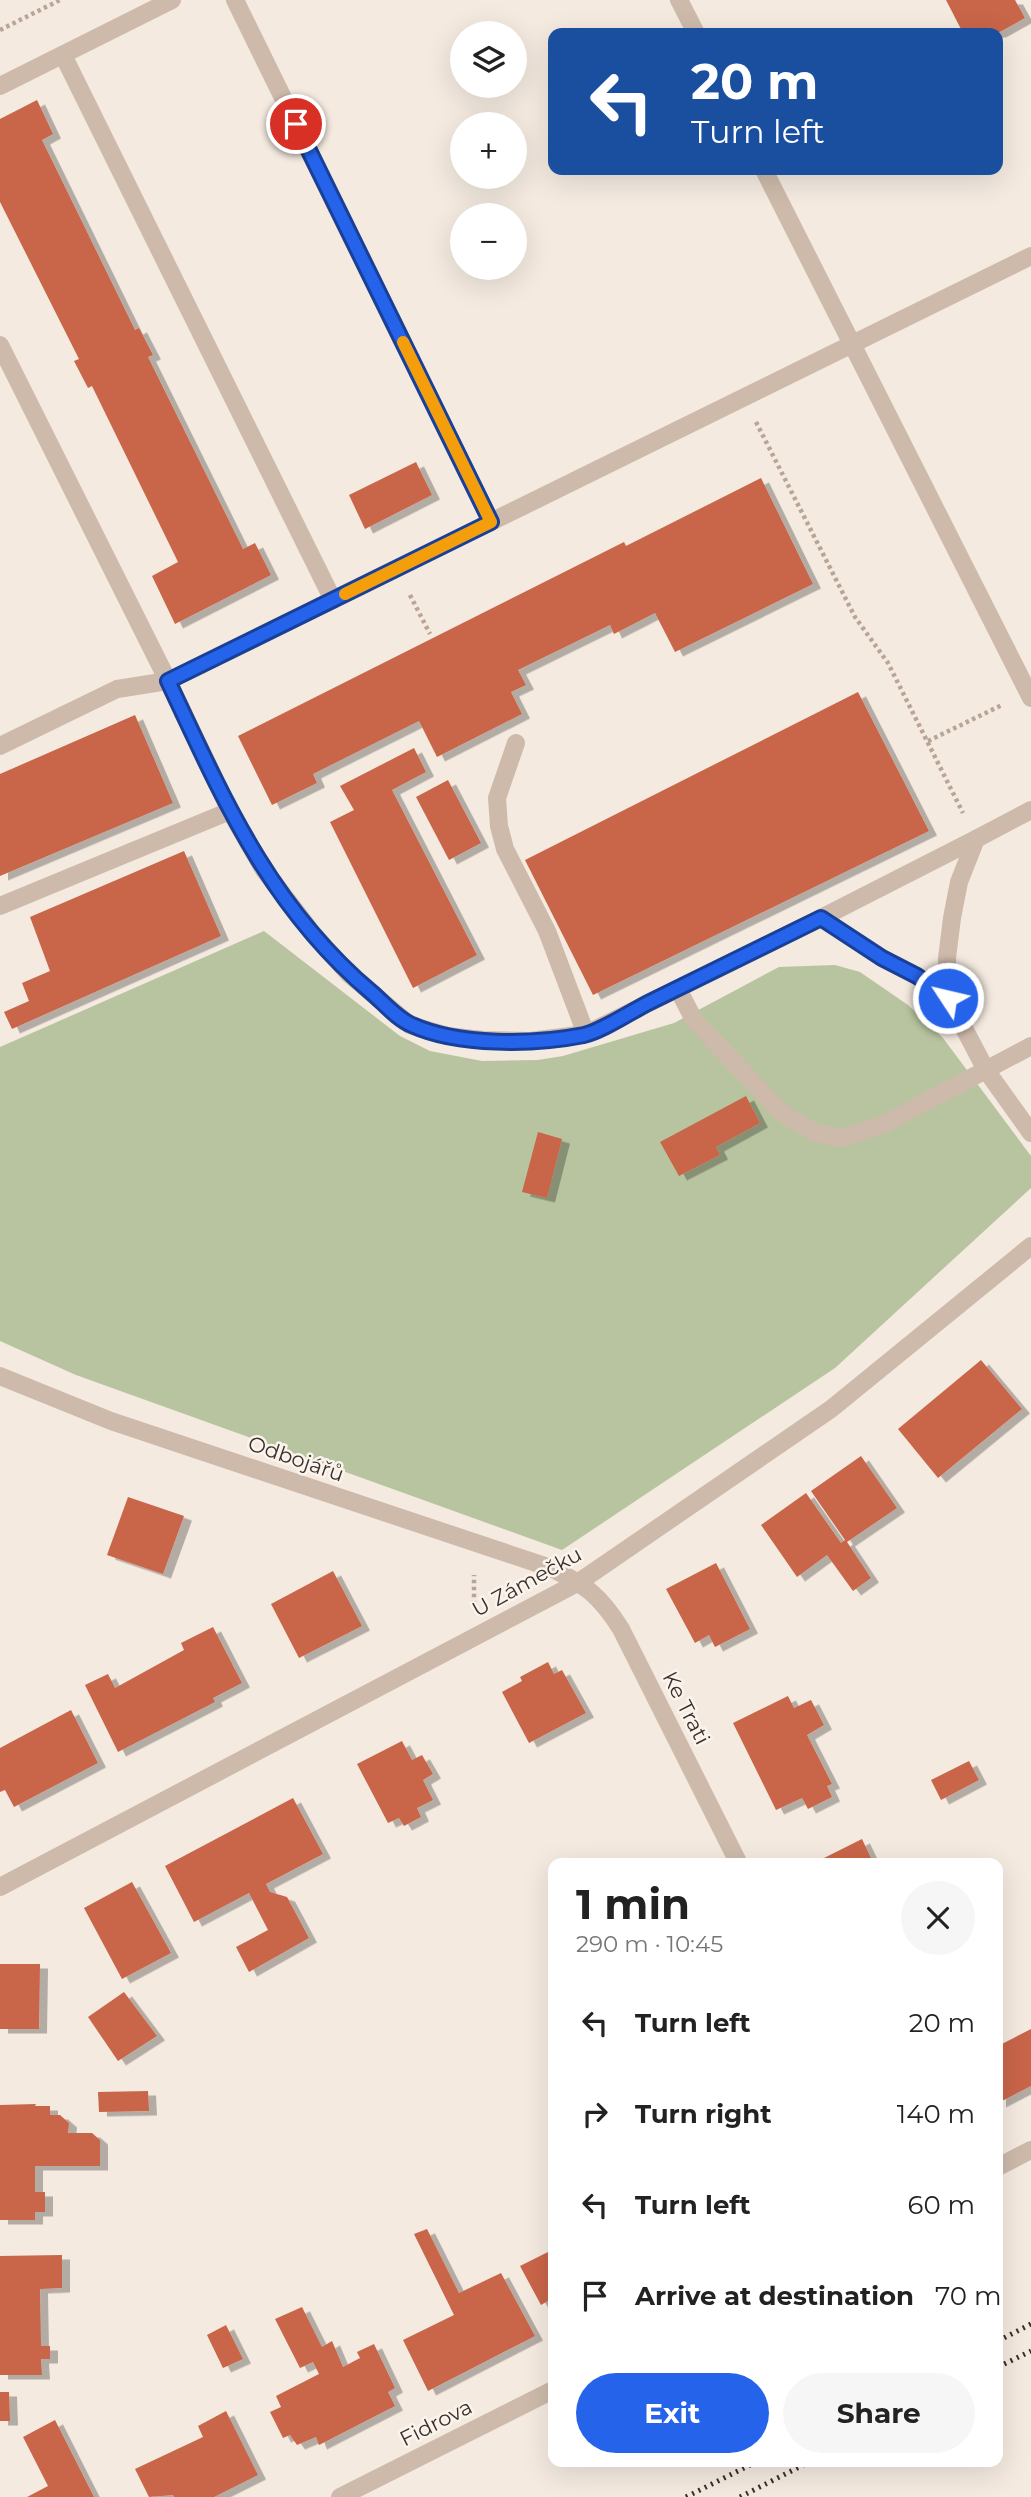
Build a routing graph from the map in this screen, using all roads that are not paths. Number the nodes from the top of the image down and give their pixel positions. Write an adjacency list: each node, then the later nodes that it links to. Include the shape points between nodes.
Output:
1 (172, 0): 5 (street)
2 (235, 0): 11 (street)
3 (679, 0): 4 (street)
4 (693, 28)
5 (63, 55): 6 (street); 12 (street)
6 (0, 86)
7 (767, 175): 9 (street)
8 (1031, 256): 9 (street)
9 (851, 343): 11 (street); 14 (street)
10 (0, 345): 13 (street)
11 (491, 522): 12 (street)
12 (333, 600): 13 (street)
13 (168, 681): 16 (street, via 117,689); 18 (street)
14 (1030, 695)
15 (516, 743): 24 (street, via 497,798 499,826 505,849 547,931)
16 (0, 746)
17 (1031, 810): 19 (street)
18 (230, 811): 20 (street); 24 (street, via 264,870 314,935 349,974 410,1025 482,1040 530,1041)
19 (976, 839): 21 (street); 23 (street, via 959,881 952,918)
20 (0, 906)
21 (821, 918): 22 (street); 23 (street)
22 (678, 989): 24 (street); 26 (street, via 694,1020 782,1113 815,1133 843,1138 884,1124)
23 (948, 998): 26 (street)
24 (586, 1034)
25 (1031, 1046): 26 (street)
26 (986, 1070): 27 (street)
27 (1031, 1133)
28 (1031, 1246): 30 (street, U Zámečku, via 831,1409)
29 (0, 1376): 30 (street, Odbojářů, via 111,1421 551,1568)
30 (579, 1582): 31 (street, Ke Trati, via 605,1603 621,1629); 32 (street, U Zámečku)
31 (736, 1858)
32 (0, 1887)
33 (1031, 2150): 34 (street)
34 (1003, 2164)
35 (548, 2393): 36 (street, Fidrova)
36 (340, 2497)

